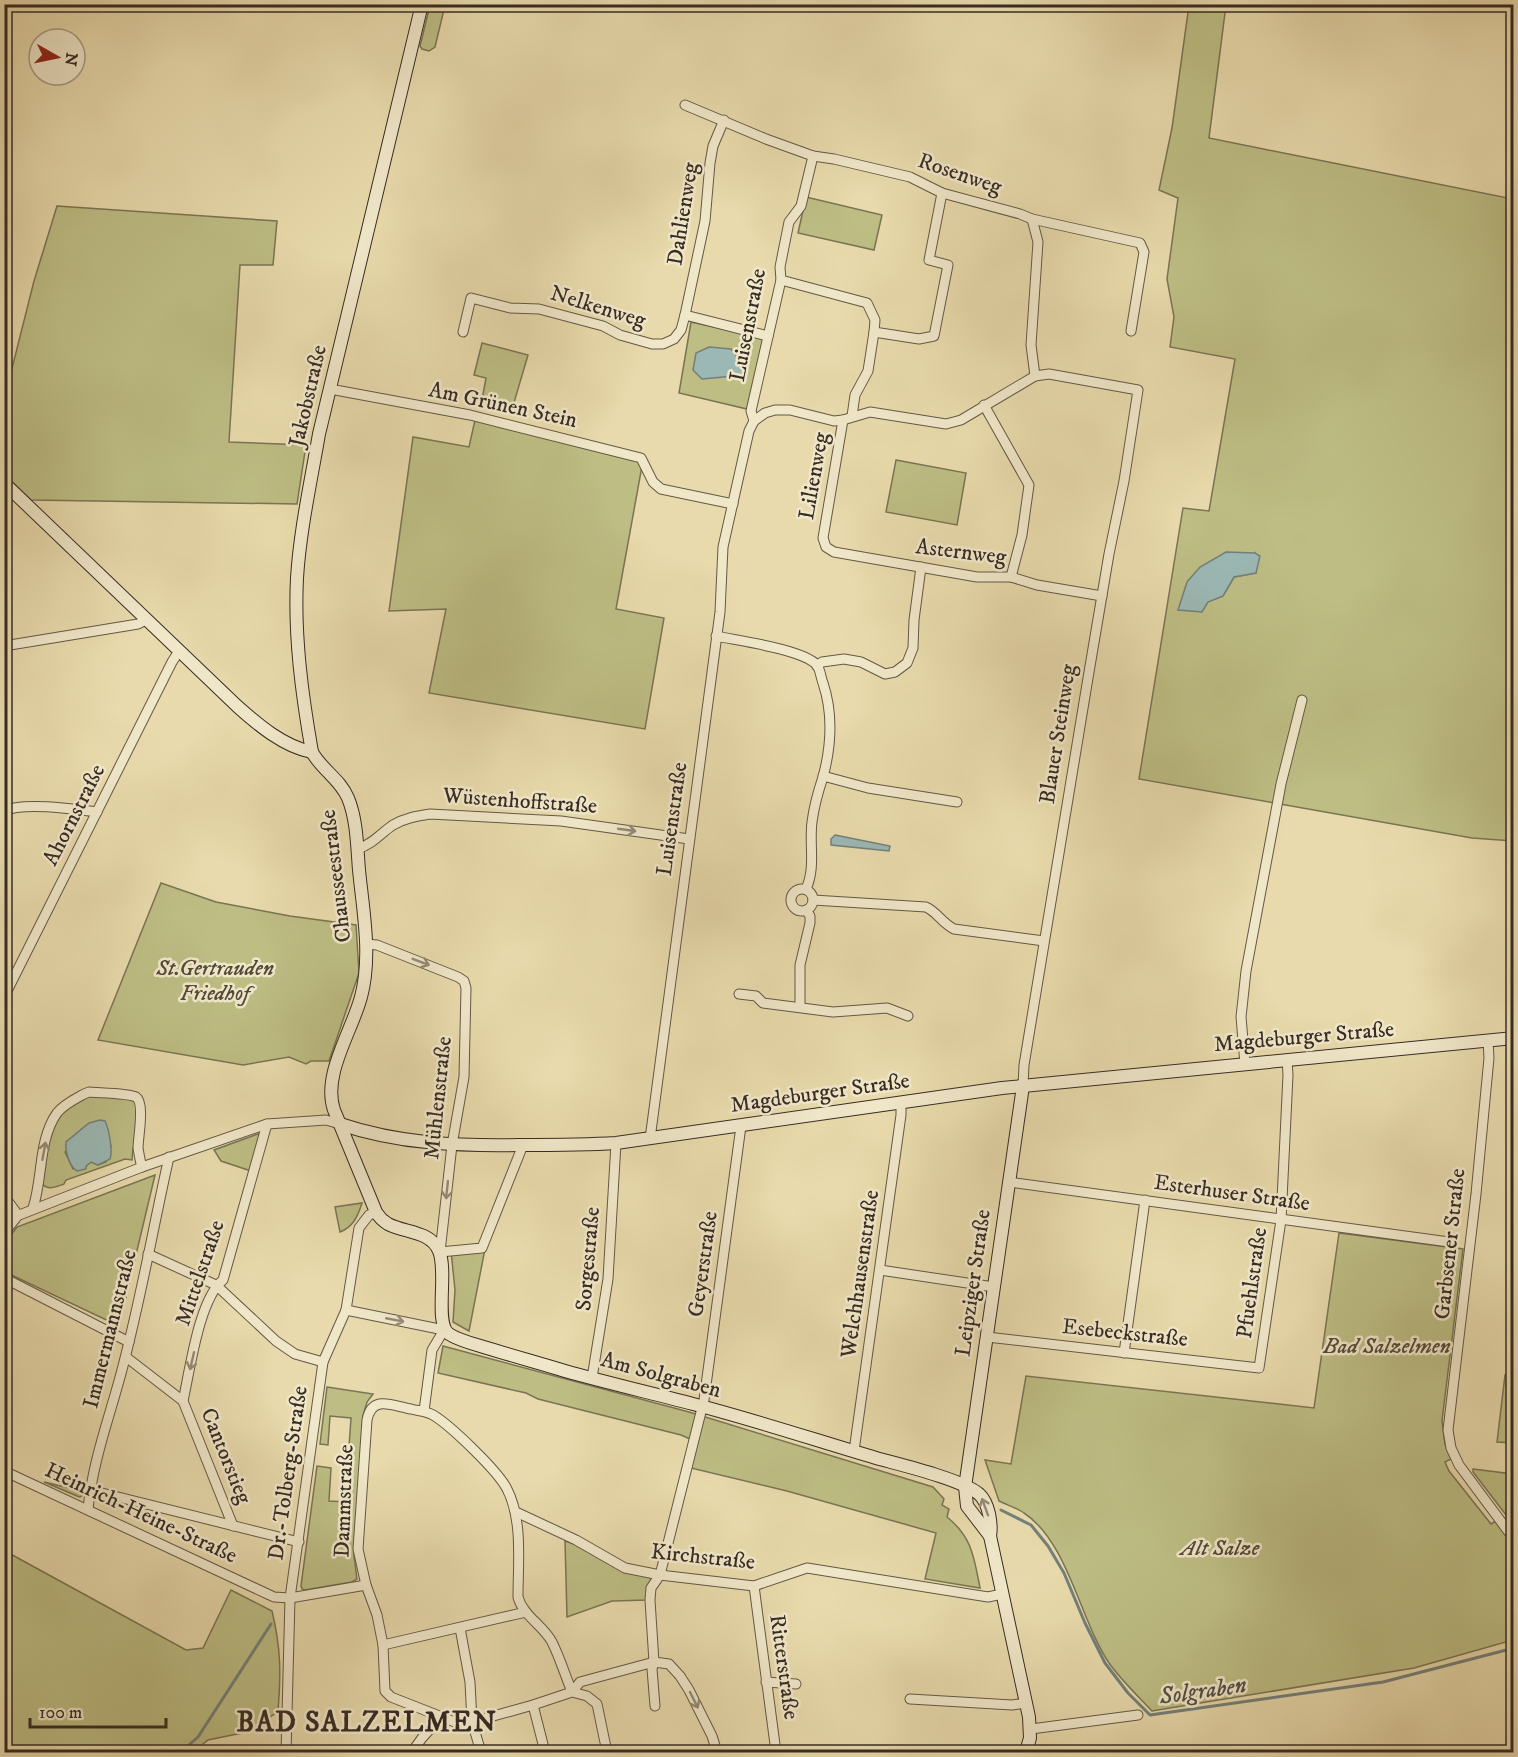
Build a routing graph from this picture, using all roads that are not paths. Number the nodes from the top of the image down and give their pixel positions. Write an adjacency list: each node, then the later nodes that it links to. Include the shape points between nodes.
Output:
1 (422, 4): 14 (street, Jakobstraße)
2 (685, 105): 3 (street, Rosenweg)
3 (724, 120): 4 (street, Rosenweg); 8 (street, Dahlienweg, via 712,155 705,221)
4 (813, 156): 5 (street, Rosenweg, via 910,177); 7 (street, Luisenstraße, via 801,206 789,222)
5 (942, 193): 6 (street, Rosenweg); 11 (street, via 929,260 948,265 934,336 919,339)
6 (1032, 219): 9 (street, Rosenweg, via 1140,243 1144,252); 13 (street, via 1038,243 1031,345)
7 (781, 280): 11 (street, via 867,303 875,320); 12 (street, Luisenstraße)
8 (686, 315): 10 (street, Nelkenweg, via 674,339 652,344 539,309 510,308 471,298); 12 (street)
9 (1131, 331)
10 (463, 332)
11 (874, 332): 16 (street, Lilienweg, via 868,370)
12 (768, 336): 17 (street, Luisenstraße, via 751,411)
13 (1035, 376): 15 (street); 23 (street, Blauer Steinweg, via 1049,374 1138,390)
14 (330, 389): 19 (street, Am Grünen Stein, via 470,415 641,458 661,489); 30 (street, Jakobstraße, via 309,491 297,581 299,653)
15 (984, 405): 16 (street, via 961,420 946,424 870,412); 22 (street, via 1029,485)
16 (848, 418): 17 (street, via 834,421 775,410); 20 (street, Lilienweg)
17 (754, 421): 19 (street, Luisenstraße)
18 (4, 483): 24 (street, Chausseestraße)
19 (734, 504): 25 (street, Luisenstraße, via 723,547)
20 (823, 538): 21 (street, Asternweg, via 826,547 834,552)
21 (921, 567): 22 (street, Asternweg, via 976,577); 28 (street, via 914,648 907,663 885,674 861,662 844,659)
22 (1011, 577): 23 (street, Asternweg)
23 (1102, 596): 40 (street, Blauer Steinweg)
24 (146, 620): 26 (street); 27 (street, Chausseestraße)
25 (716, 636): 28 (street, via 797,653); 35 (street, Luisenstraße)
26 (4, 646)
27 (179, 651): 30 (street, Chausseestraße, via 258,724 301,750); 34 (street, Ahornstraße)
28 (817, 666): 31 (street, via 830,721)
29 (1302, 700): 49 (street, via 1281,784 1246,971 1241,1017)
30 (312, 752): 36 (street, Chausseestraße, via 348,799)
31 (823, 776): 32 (street, via 868,788); 37 (street, via 811,825 812,866)
32 (957, 802)
33 (4, 811): 34 (street, via 15,807)
34 (97, 812): 43 (street, Ahornstraße)
35 (689, 839): 36 (street, Wüstenhoffstraße, one-way to 35, via 411,816 430,814 548,820); 55 (street, Luisenstraße)
36 (357, 849): 41 (street, Chausseestraße)
37 (806, 889): 38 (street); 39 (street, via 796,891 791,902 797,909)
38 (813, 900): 39 (street); 40 (street, via 926,907 954,929)
39 (806, 910): 44 (street, via 810,923 800,965)
40 (1044, 941): 50 (street, Blauer Steinweg)
41 (366, 944): 53 (street, Chausseestraße, via 361,996 331,1084 331,1099); 57 (street, Mühlenstraße, one-way to 57, via 464,981 464,1077)
42 (739, 994): 44 (street, via 756,996 763,1003)
43 (4, 997)
44 (800, 1006): 45 (street, via 833,1012 887,1008)
45 (908, 1016)
46 (1514, 1038): 47 (street, Magdeburger Straße)
47 (1488, 1041): 48 (street, Magdeburger Straße); 96 (street, Garbsener Straße, via 1476,1194 1449,1430 1451,1448 1460,1465)
48 (1287, 1060): 49 (street, Magdeburger Straße); 67 (street, Pfuehlstraße)
49 (1245, 1064): 50 (street, Magdeburger Straße)
50 (1023, 1086): 51 (street, Magdeburger Straße); 61 (street, Leipziger Straße)
51 (901, 1102): 54 (street, Magdeburger Straße); 73 (street, Welchhausenstraße)
52 (267, 1124): 53 (street, Magdeburger Straße, via 326,1120); 59 (street, Magdeburger Straße); 75 (street, Mittelstraße, via 223,1280)
53 (340, 1124): 57 (street, Magdeburger Straße, via 417,1142); 65 (street, Chausseestraße)
54 (741, 1125): 55 (street, Magdeburger Straße); 87 (street, Geyerstraße)
55 (650, 1139): 56 (street, Magdeburger Straße)
56 (616, 1143): 58 (street, Magdeburger Straße); 85 (street, Sorgestraße, via 608,1279)
57 (452, 1145): 58 (street, Magdeburger Straße); 71 (street, Mühlenstraße, one-way to 71)
58 (523, 1145): 71 (street, via 482,1248)
59 (169, 1157): 60 (street, Magdeburger Straße); 72 (street, Immermannstraße)
60 (142, 1167): 64 (street, Magdeburger Straße); 64 (street, one-way to 60, via 53,1122 60,1110 88,1092 139,1100 138,1148)
61 (1009, 1182): 63 (street, Esterhuser Straße); 76 (street, Leipziger Straße)
62 (4, 1196): 66 (street)
63 (1145, 1200): 67 (street, Esterhuser Straße); 81 (street)
64 (33, 1208): 66 (street, Magdeburger Straße)
65 (376, 1212): 71 (street, via 391,1226 427,1238); 77 (street, Dr.-Tolberg-Straße, via 359,1228)
66 (18, 1215): 68 (street, Magdeburger Straße); 69 (street, Magdeburger Straße)
67 (1281, 1220): 70 (street, Esterhuser Straße); 84 (street, Pfuehlstraße)
68 (4, 1221)
69 (4, 1233)
70 (1449, 1242)
71 (440, 1252): 78 (street)
72 (148, 1254): 75 (street); 80 (street, Immermannstraße)
73 (880, 1270): 76 (street); 89 (street, Welchhausenstraße)
74 (4, 1278): 80 (street)
75 (216, 1285): 83 (street, via 276,1341 295,1354); 86 (street, Mittelstraße, one-way to 86, via 201,1322)
76 (994, 1287): 79 (street, Leipziger Straße)
77 (346, 1310): 78 (street, Am Solgraben, one-way to 78); 83 (street, Dr.-Tolberg-Straße)
78 (444, 1330): 85 (street, Am Solgraben, via 465,1341); 88 (street, via 432,1350)
79 (987, 1336): 81 (street, Esebeckstraße); 91 (street, Leipziger Straße)
80 (129, 1342): 82 (street, Immermannstraße)
81 (1124, 1353): 84 (street, Esebeckstraße)
82 (126, 1358): 86 (street, Cantorstieg); 92 (street, Immermannstraße)
83 (323, 1362): 97 (street, Dr.-Tolberg-Straße)
84 (1259, 1368)
85 (592, 1378): 87 (street, Am Solgraben)
86 (183, 1401): 95 (street, Cantorstieg)
87 (703, 1407): 89 (street, Am Solgraben); 98 (street, Geyerstraße)
88 (424, 1411): 94 (street, via 438,1418 488,1464 506,1487); 99 (street, Dammstraße, via 386,1403 371,1408 358,1550)
89 (854, 1451): 91 (street, Am Solgraben)
90 (4, 1471): 93 (street, Heinrich-Heine-Straße)
91 (965, 1487): 101 (street, Leipziger Straße, via 967,1506 990,1536)
92 (90, 1490): 93 (street, Immermannstraße); 95 (street)
93 (88, 1509): 102 (street, Heinrich-Heine-Straße, via 274,1597)
94 (516, 1512): 98 (street, Kirchstraße, via 625,1568); 103 (street, via 518,1597)
95 (233, 1526): 97 (street)
96 (1514, 1539)
97 (298, 1542): 102 (street, Dr.-Tolberg-Straße)
98 (660, 1575): 100 (street, Kirchstraße); 106 (street, Geyerstraße, via 651,1588 650,1600)
99 (366, 1585): 102 (street, Heinrich-Heine-Straße); 105 (street, Dammstraße)
100 (754, 1586): 101 (street, Kirchstraße, via 807,1568 988,1597); 107 (street, Ritterstraße)
101 (1002, 1594): 111 (street, Leipziger Straße)
102 (290, 1598): 118 (street, Dr.-Tolberg-Straße)
103 (526, 1612): 104 (street); 109 (street, via 552,1641)
104 (460, 1628): 105 (street); 116 (street, via 470,1682)
105 (383, 1645): 115 (street, Dammstraße, via 385,1691)
106 (654, 1662): 109 (street, via 580,1682); 113 (street, Geyerstraße); 123 (street, one-way to 123, via 669,1664 680,1676)
107 (766, 1682): 108 (street); 124 (street, Ritterstraße)
108 (796, 1684)
109 (572, 1692): 112 (street); 122 (street, via 587,1696 597,1706)
110 (910, 1699): 111 (street)
111 (1026, 1703): 117 (street, Leipziger Straße)
112 (533, 1705): 116 (street); 121 (street)
113 (655, 1706)
114 (1138, 1714): 117 (street)
115 (441, 1717): 116 (street, via 465,1726); 119 (street)
116 (472, 1722): 120 (street)
117 (1031, 1729): 125 (street, Leipziger Straße)
118 (286, 1752)
119 (412, 1752)
120 (481, 1752)
121 (545, 1752)
122 (607, 1752)
123 (717, 1752)
124 (776, 1752)
125 (1026, 1752)

